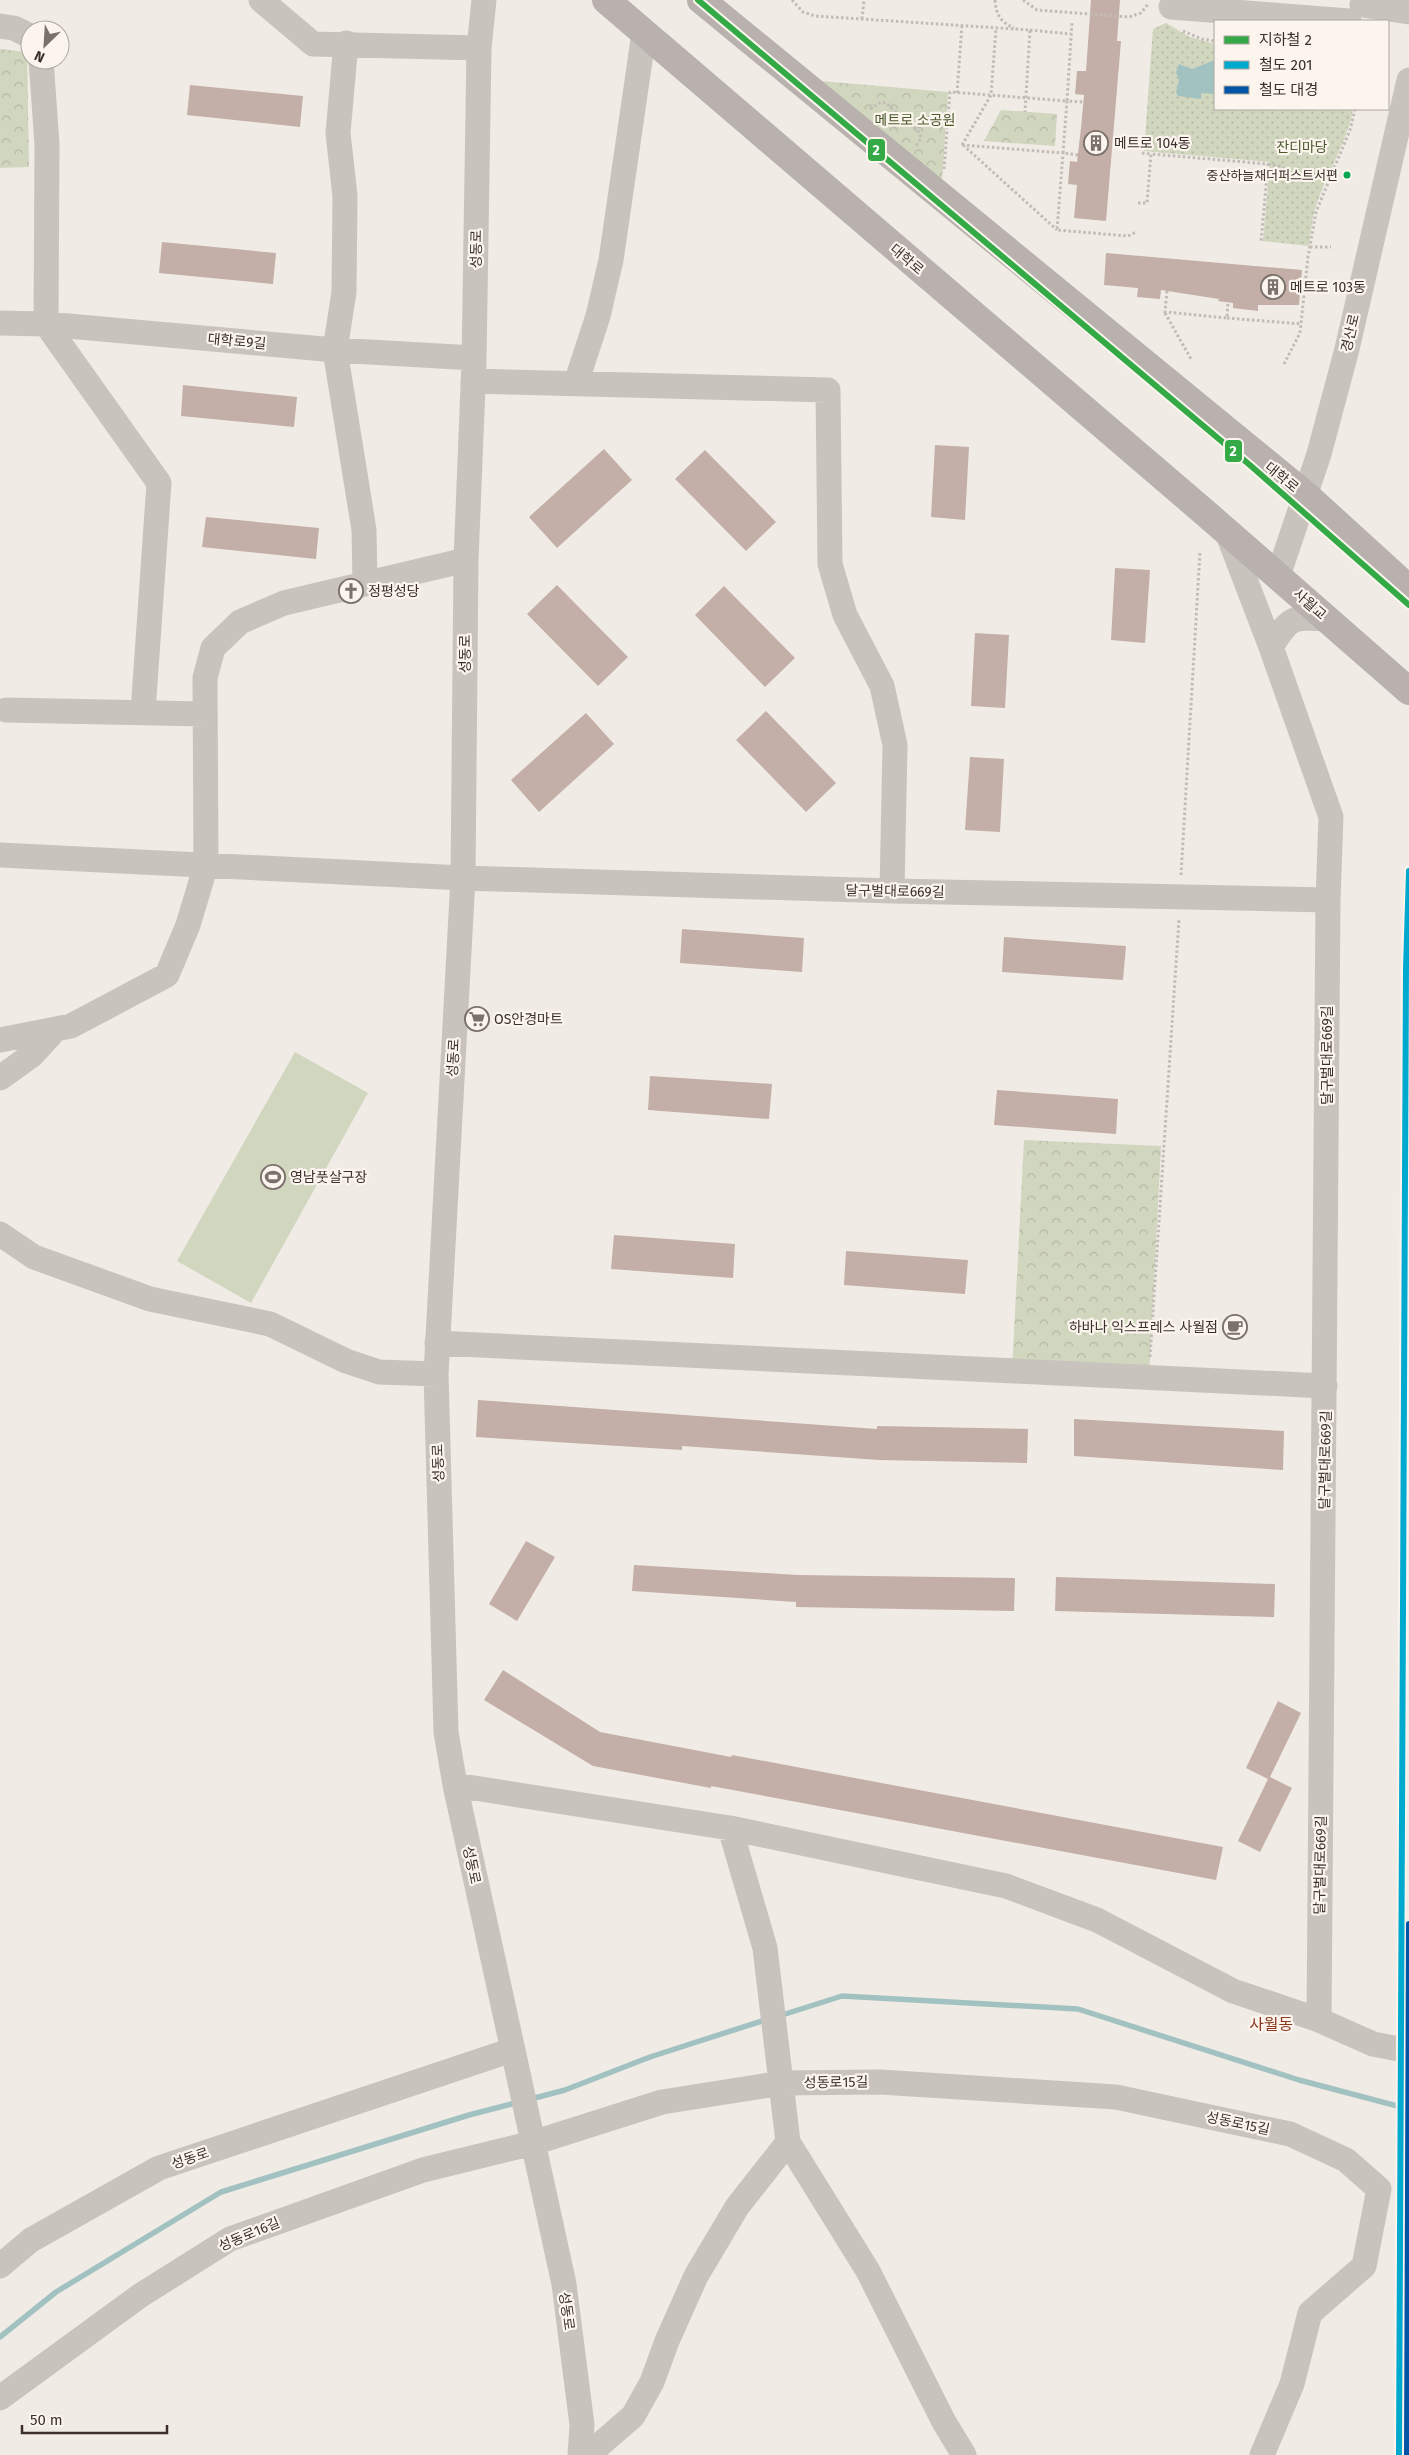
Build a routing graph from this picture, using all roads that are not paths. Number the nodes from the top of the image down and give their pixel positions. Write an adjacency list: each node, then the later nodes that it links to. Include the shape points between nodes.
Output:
1 (261, 0): 11 (street, via 313,44)
2 (484, 0): 12 (street, 성동로)
3 (606, 0): 10 (main road, 대학로)
4 (701, 0): 20 (main road, 대학로)
5 (1160, 4): 7 (street)
6 (1409, 12): 7 (street)
7 (1356, 13)
8 (0, 26): 9 (street)
9 (20, 31)
10 (644, 33): 19 (street, via 611,260 598,316); 21 (main road, 대학로)
11 (346, 43): 12 (street); 17 (street, via 338,133 345,196 344,292)
12 (478, 48): 18 (street, 성동로)
13 (41, 70): 16 (street, via 47,144)
14 (1409, 80): 20 (street, 경산로, via 1346,349)
15 (0, 323): 16 (street, 대학로9길)
16 (46, 324): 17 (street, 대학로9길); 30 (street, via 159,484)
17 (335, 350): 18 (street, 대학로9길); 24 (street, via 364,530)
18 (474, 369): 19 (street, 대학로9길); 22 (street, 성동로)
19 (576, 383): 35 (street, 대학로9길, via 828,390 830,564 845,615 882,686 895,745)
20 (1306, 496): 23 (street, 경산로); 25 (main road, 대학로)
21 (1219, 524): 23 (main road, 사월교); 27 (street, 달구벌대로669길)
22 (466, 560): 24 (street); 34 (street, 성동로)
23 (1278, 576): 26 (main road, 사월교)
24 (365, 584): 31 (street, via 284,603 240,622 213,648 205,678)
25 (1409, 589)
26 (1326, 618): 27 (street, via 1292,620 1284,626); 28 (main road, 사월교)
27 (1271, 647): 36 (street, 달구벌대로669길, via 1330,817)
28 (1409, 691)
29 (6, 710): 30 (street)
30 (143, 712): 31 (street)
31 (205, 714): 33 (street)
32 (0, 855): 33 (street, 달구벌대로669길)
33 (206, 865): 34 (street, 달구벌대로669길); 37 (street, via 188,925 167,975 71,1026)
34 (463, 878): 35 (street, 달구벌대로669길); 41 (street, 성동로)
35 (892, 891): 36 (street, 달구벌대로669길)
36 (1328, 900): 43 (street, 달구벌대로669길)
37 (56, 1029): 38 (street); 39 (street, via 32,1055)
38 (0, 1040)
39 (0, 1078)
40 (0, 1234): 42 (street, via 34,1257 150,1299 270,1324 346,1361 379,1372)
41 (437, 1343): 42 (street, 성동로); 43 (street)
42 (436, 1374): 44 (street, 성동로, via 446,1732)
43 (1325, 1386): 46 (street, 달구벌대로669길)
44 (455, 1786): 45 (street); 48 (street, 성동로)
45 (730, 1828): 46 (street, via 1006,1886 1097,1920 1233,1991); 49 (street, via 765,1948)
46 (1319, 2020): 47 (street, via 1374,2044)
47 (1409, 2051)
48 (514, 2054): 50 (street, 성동로); 52 (street, 성동로, via 159,2168 31,2240)
49 (782, 2083): 50 (street, 성동로16길, via 662,2102); 51 (street); 57 (street, 성동로15길, via 880,2082 1116,2097 1290,2134 1346,2160 1379,2189 1364,2266 1310,2313 1292,2384)
50 (533, 2141): 53 (street, 성동로16길, via 423,2170 230,2239 141,2295); 54 (street, 성동로, via 564,2284 581,2415)
51 (788, 2142): 55 (street, via 737,2206 696,2276 652,2382 633,2416); 56 (street, via 868,2272)
52 (0, 2266)
53 (0, 2398)
54 (580, 2455)
55 (588, 2455)
56 (964, 2455)
57 (1262, 2455)

